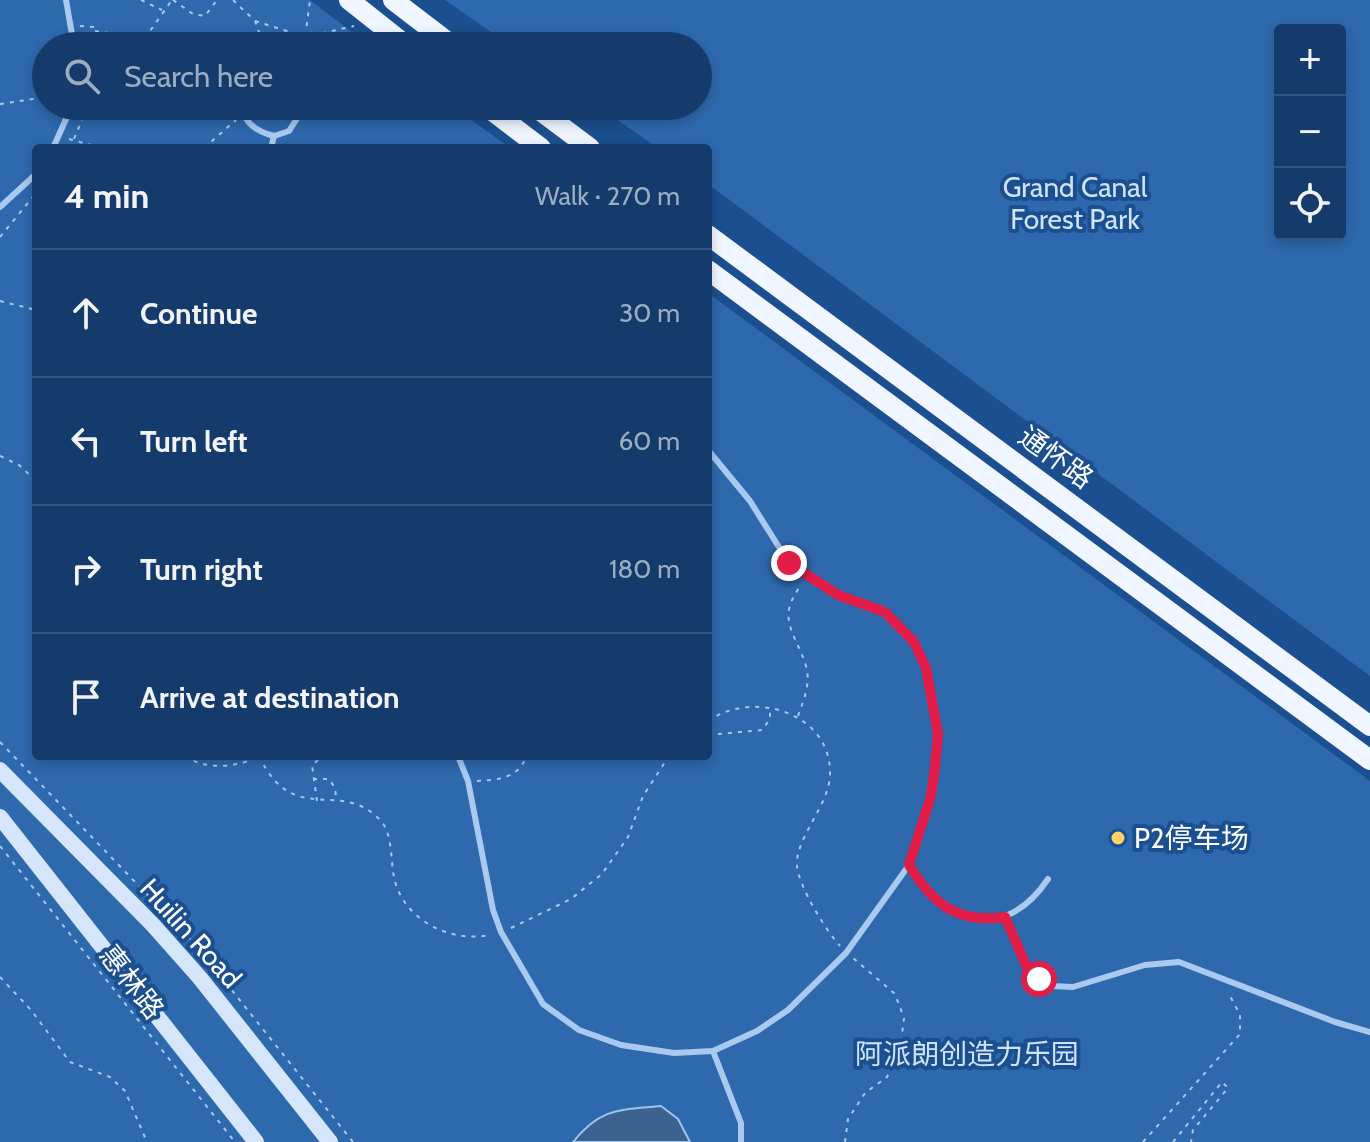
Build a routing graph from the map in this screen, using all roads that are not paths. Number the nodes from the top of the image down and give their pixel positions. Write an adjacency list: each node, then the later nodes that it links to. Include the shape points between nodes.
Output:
1 (66, 0): 4 (lane)
2 (349, 0): 5 (main road)
3 (393, 0): 6 (main road)
4 (72, 32)
5 (390, 32)
6 (435, 32)
7 (67, 120): 13 (lane)
8 (247, 120): 12 (lane)
9 (296, 120): 12 (lane, via 289,131)
10 (504, 120): 15 (main road)
11 (553, 120): 16 (main road)
12 (274, 136): 14 (lane)
13 (56, 144)
14 (272, 144)
15 (536, 144)
16 (585, 144)
17 (32, 178): 18 (lane)
18 (0, 207)
19 (712, 238): 22 (main road, 通怀路)
20 (712, 273): 24 (main road, 通怀路)
21 (712, 455): 27 (lane, via 750,501 774,544 807,578 885,612 914,642 926,668 938,734 931,796)
22 (1370, 726)
23 (460, 760): 31 (lane, via 493,910 514,958 543,1004 579,1030 621,1045 674,1053)
24 (1370, 760)
25 (0, 770): 33 (main road, Huilin Road, via 182,957)
26 (0, 817): 32 (main road)
27 (909, 865): 29 (lane, via 942,907 985,920); 31 (lane, via 846,953 788,1010)
28 (1048, 879): 29 (lane, via 1033,901)
29 (1005, 917): 30 (lane, via 1026,965 1052,986 1073,987 1145,965 1179,962)
30 (1370, 1032)
31 (713, 1051): 34 (lane, via 737,1109)
32 (256, 1142)
33 (330, 1142)
34 (741, 1142)

